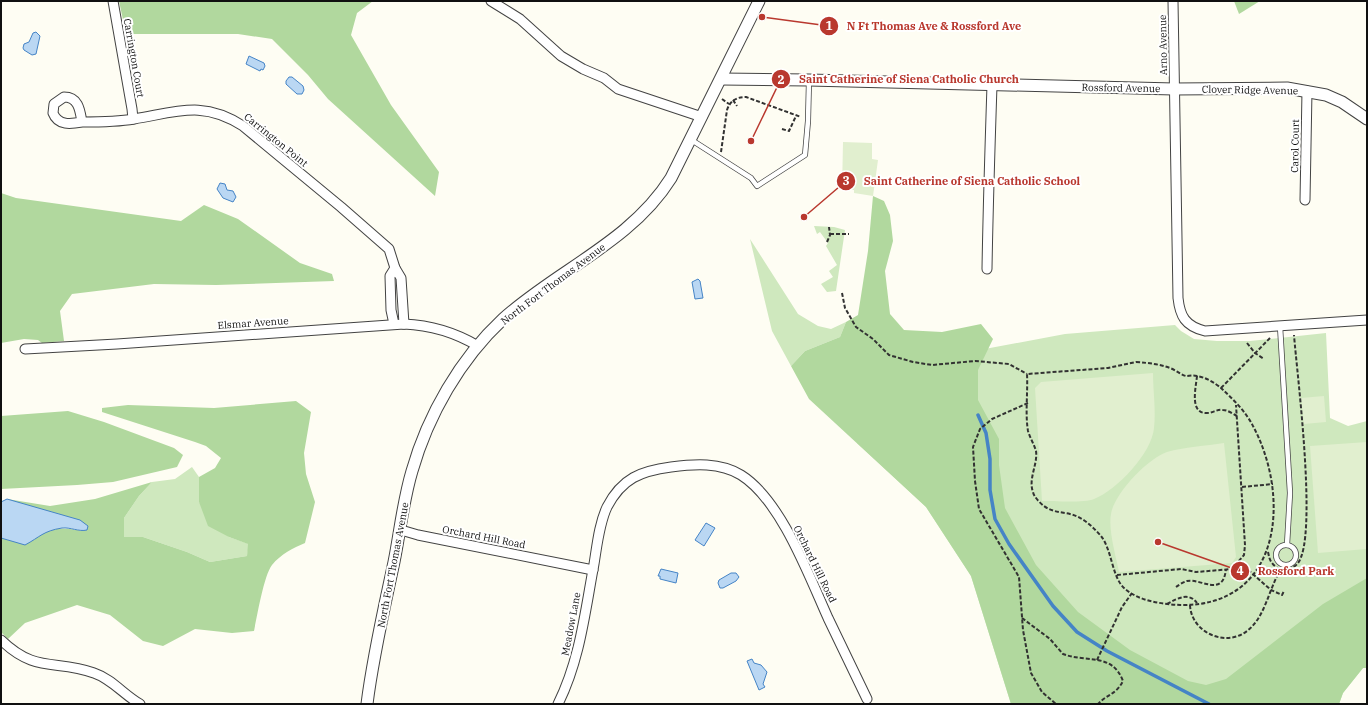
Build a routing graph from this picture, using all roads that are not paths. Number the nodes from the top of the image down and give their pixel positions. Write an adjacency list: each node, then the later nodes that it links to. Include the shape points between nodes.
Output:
1 (113, 1): 11 (street, Carrington Court)
2 (491, 1): 10 (street, via 520,19 561,56 582,69 604,78 618,89)
3 (759, 1): 5 (street, North Fort Thomas Avenue)
4 (1173, 1): 8 (street, Arno Avenue)
5 (720, 79): 6 (street, Rossford Avenue); 10 (street, North Fort Thomas Avenue)
6 (809, 80): 7 (street, Rossford Avenue); 14 (lane, via 805,154 757,186 751,178)
7 (992, 85): 8 (street, Rossford Avenue); 17 (street)
8 (1174, 89): 9 (street, Clover Ridge Avenue, via 1275,88); 21 (street, Rossford Avenue, via 1178,298 1181,314 1188,324 1204,331)
9 (1306, 91): 12 (street, Clover Ridge Avenue, via 1342,102); 15 (street, Carol Court)
10 (702, 117): 14 (street, North Fort Thomas Avenue)
11 (133, 119): 13 (street, Carrington Point); 16 (street, Carrington Point, via 199,109 229,117 377,238 388,249)
12 (1367, 119)
13 (82, 122)
14 (690, 139): 22 (street, North Fort Thomas Avenue, via 671,178 649,209 609,242 503,319)
15 (1306, 200)
16 (395, 268): 19 (street, via 390,276); 20 (street, Carrington Point, via 401,278)
17 (987, 269)
18 (1367, 320): 21 (street, Rossford Avenue)
19 (394, 324): 20 (street, Elsmar Avenue); 23 (street, Elsmar Avenue)
20 (404, 324): 22 (street, Elsmar Avenue, via 424,325)
21 (1280, 326): 25 (lane, via 1290,494)
22 (478, 346): 24 (street, North Fort Thomas Avenue, via 447,391 422,441 411,473)
23 (25, 349)
24 (401, 530): 26 (street, Orchard Hill Road); 30 (street, North Fort Thomas Avenue, via 377,642)
25 (1287, 545): 25 (lane, via 1294,548 1296,557 1293,563 1284,565 1276,554 1281,546)
26 (593, 570): 28 (street, Orchard Hill Road, via 606,509 615,494 634,476 650,470 688,466 715,466 730,470 754,485 788,533); 31 (street, Meadow Lane, via 579,651)
27 (1, 640): 29 (street, via 17,654 36,663 94,673)
28 (867, 699)
29 (136, 703)
30 (367, 704)
31 (558, 704)

